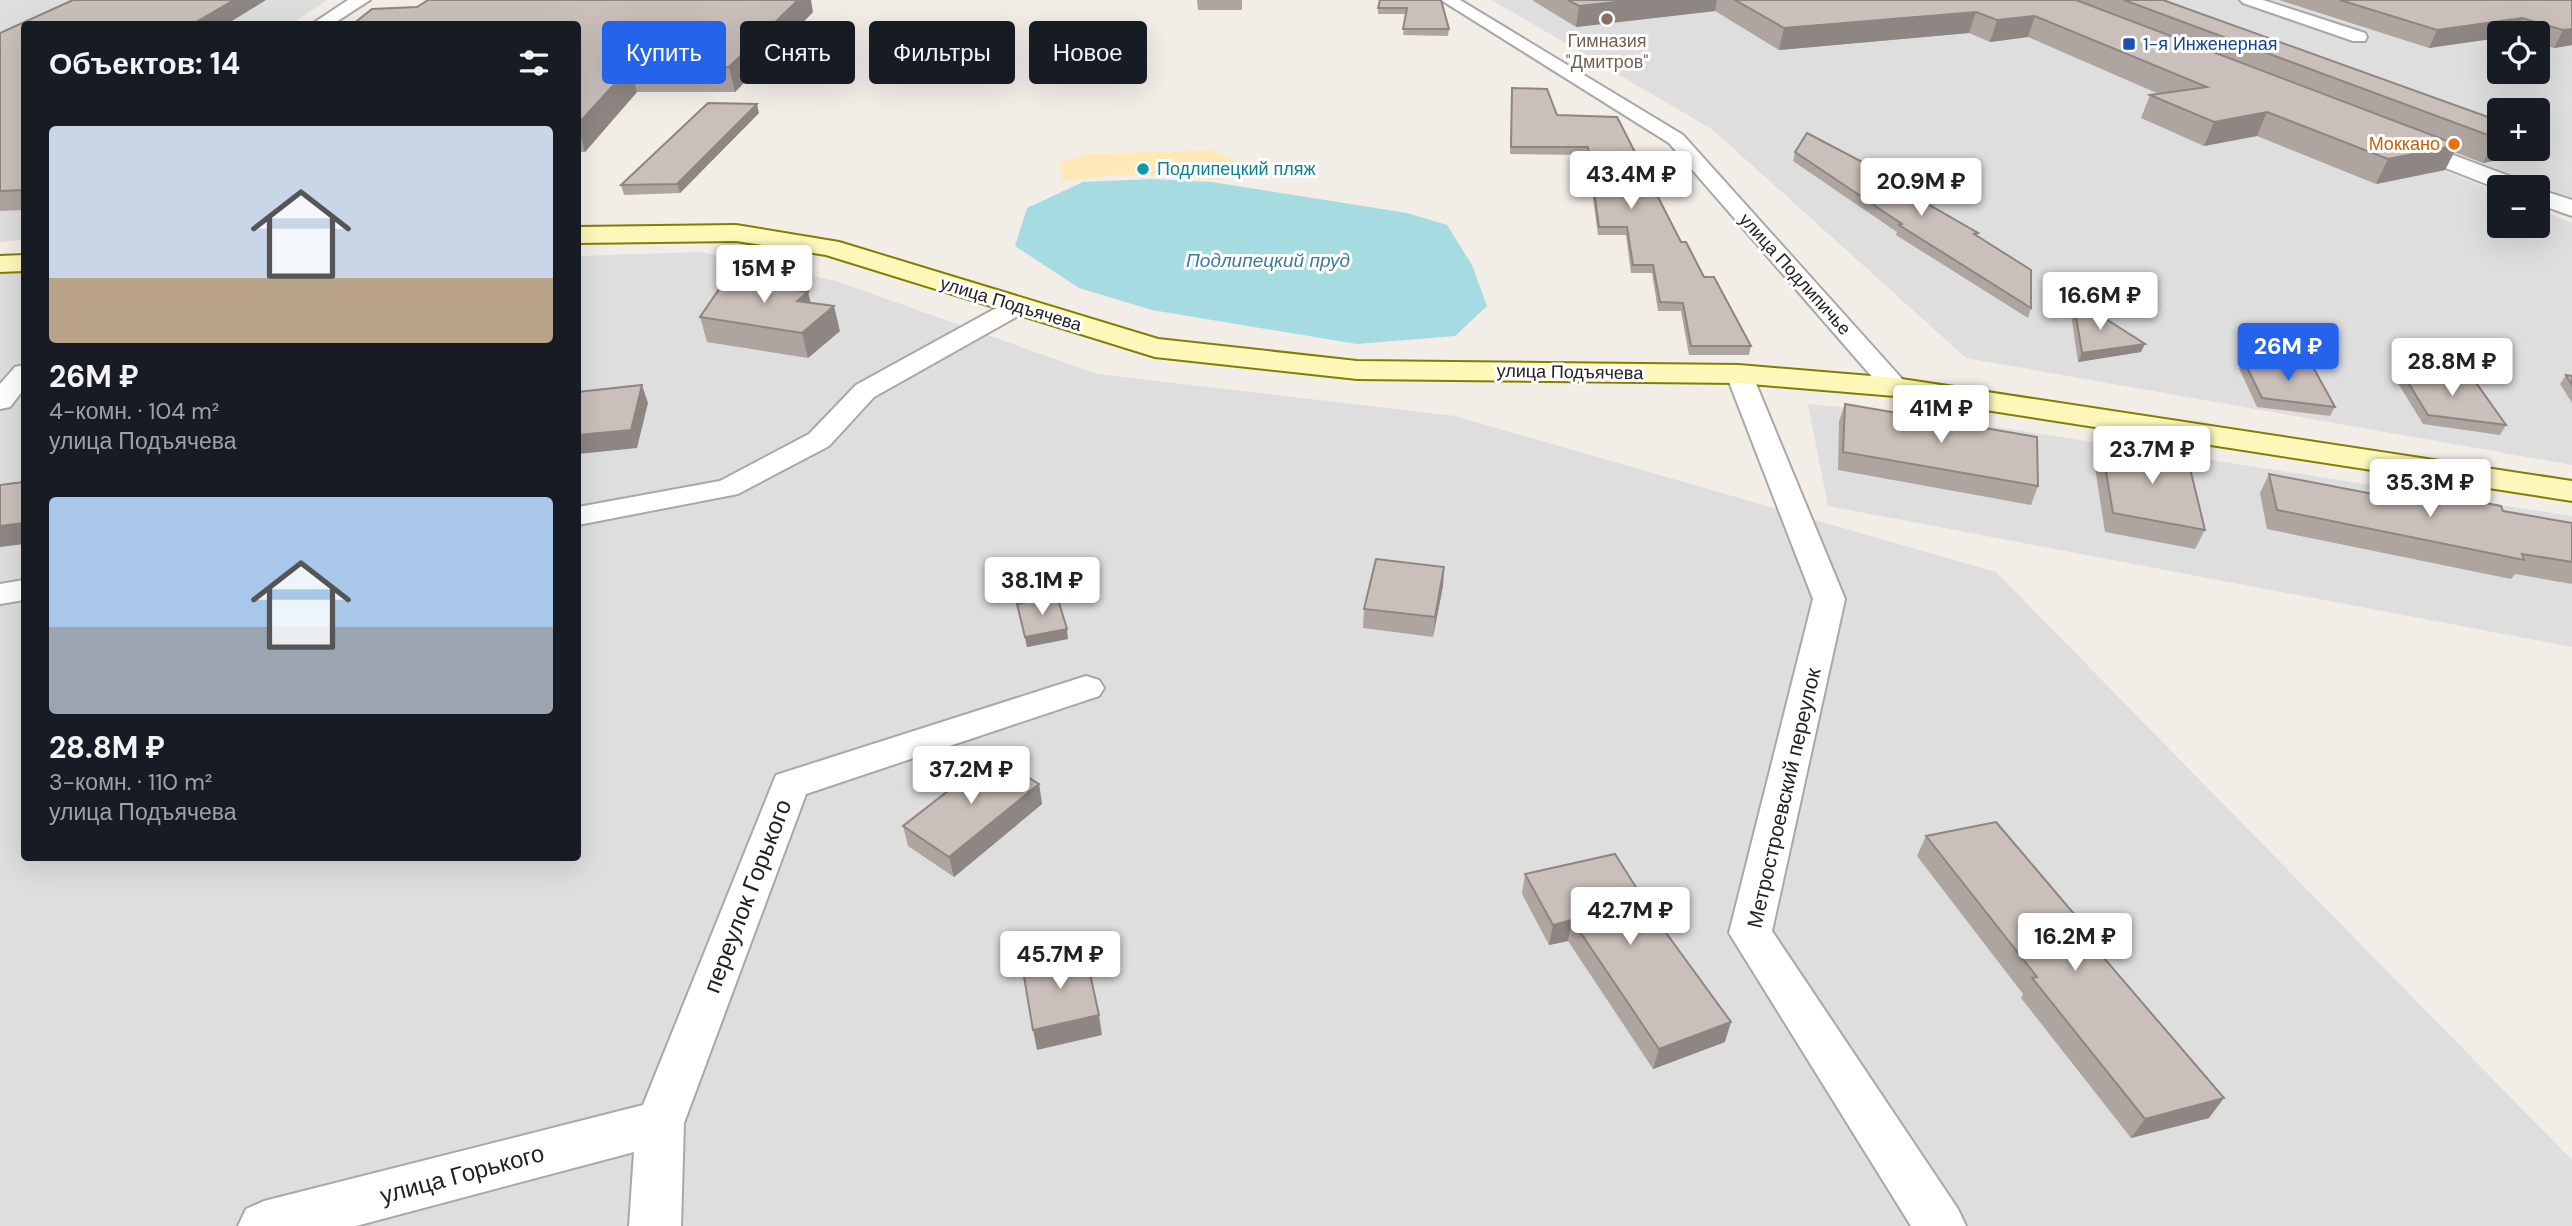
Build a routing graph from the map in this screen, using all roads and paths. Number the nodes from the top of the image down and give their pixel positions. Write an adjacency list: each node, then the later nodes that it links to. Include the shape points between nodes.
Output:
1 (361, 0): 4 (street)
2 (1449, 0): 16 (street, улица Подлипичье, via 1676,139)
3 (2248, 0): 5 (street)
4 (326, 21)
5 (2359, 37)
6 (2376, 132): 7 (street)
7 (2487, 176)
8 (2550, 201): 9 (street)
9 (2572, 209)
10 (581, 235): 13 (main road, улица Подъячева, via 736,233 831,248)
11 (21, 263): 12 (main road)
12 (0, 264)
13 (1018, 306): 14 (main road, улица Подъячева, via 1155,348 1357,370); 19 (street, via 865,391 819,440 728,488)
14 (1739, 374): 16 (main road, улица Подъячева); 26 (street, Метростроевский переулок, via 1829,599 1750,933)
15 (21, 376): 17 (street)
16 (1895, 387): 18 (main road, улица Подъячева)
17 (0, 401)
18 (2572, 491)
19 (581, 515)
20 (21, 590): 21 (street)
21 (0, 594)
22 (1086, 688): 23 (street, переулок Горького, via 790,785)
23 (660, 1123): 24 (street, улица Горького); 25 (street, переулок Горького)
24 (264, 1226)
25 (656, 1226)
26 (1940, 1226)

